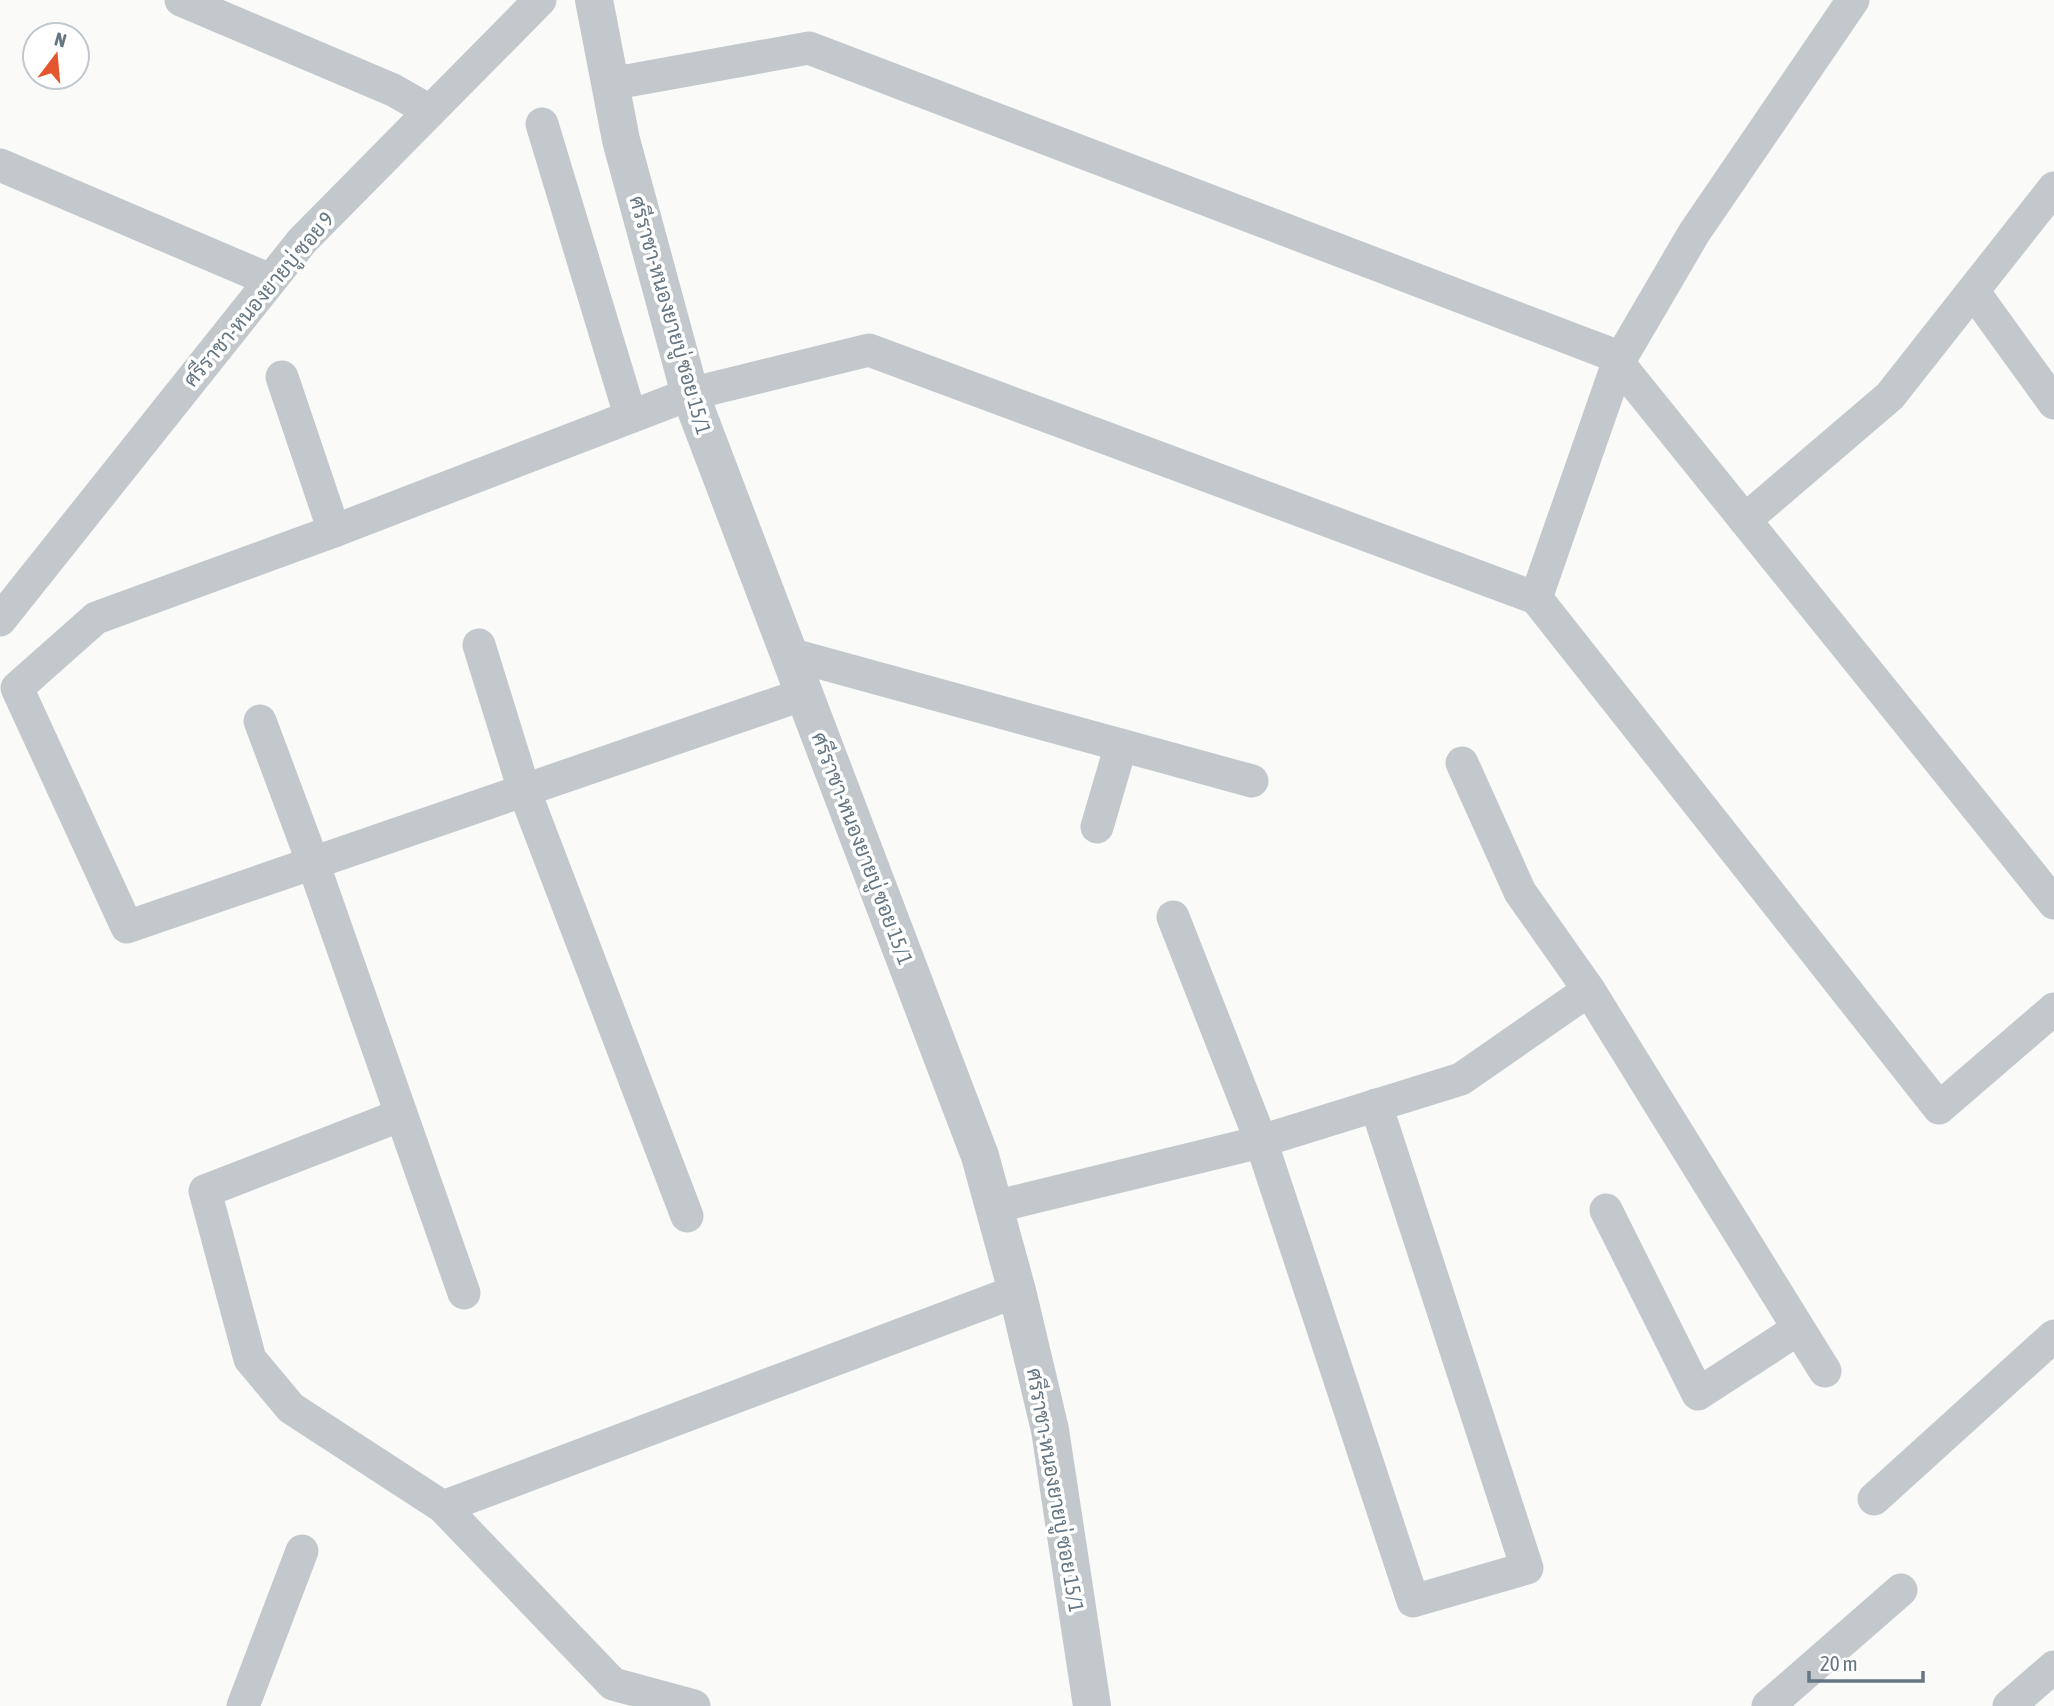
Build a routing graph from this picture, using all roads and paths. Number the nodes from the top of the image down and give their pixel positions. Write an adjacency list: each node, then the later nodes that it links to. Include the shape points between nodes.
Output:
1 (181, 0): 6 (street, via 393,90)
2 (540, 0): 6 (street, ศรีราชา-หนองยายบู่ ซอย 9)
3 (594, 0): 5 (street, ศรีราชา-หนองยายบู่ ซอย 15/1)
4 (1853, 0): 12 (street, via 1694,233)
5 (610, 84): 12 (street, via 809,48 1611,354); 14 (street, ศรีราชา-หนองยายบู่ ซอย 15/1)
6 (430, 111): 10 (street, ศรีราชา-หนองยายบู่ ซอย 9, via 302,241)
7 (542, 124): 16 (street)
8 (0, 165): 10 (street)
9 (2054, 188): 11 (street)
10 (270, 280): 20 (street, ศรีราชา-หนองยายบู่ ซอย 9)
11 (1973, 291): 15 (street); 17 (street, via 1891,396)
12 (1618, 363): 17 (street); 19 (street)
13 (282, 377): 18 (street)
14 (690, 394): 16 (street); 19 (street, via 869,350); 22 (street, ศรีราชา-หนองยายบู่ ซอย 15/1)
15 (2054, 403)
16 (630, 415): 18 (street)
17 (1745, 520): 31 (street)
18 (334, 531): 30 (street, via 96,618 18,688 127,927)
19 (1536, 598): 34 (street, via 1939,1108)
20 (0, 620)
21 (479, 645): 28 (street)
22 (789, 654): 23 (street, ศรีราชา-หนองยายบู่ ซอย 15/1); 25 (street)
23 (804, 694): 28 (street); 38 (street, ศรีราชา-หนองยายบู่ ซอย 15/1, via 980,1156)
24 (260, 721): 30 (street)
25 (1121, 745): 27 (street); 29 (street)
26 (1462, 763): 33 (street, via 1520,892)
27 (1252, 781)
28 (524, 790): 30 (street); 40 (street)
29 (1097, 827)
30 (313, 863): 36 (street)
31 (2054, 903)
32 (1173, 918): 37 (street)
33 (1588, 990): 35 (street, via 1461,1079); 43 (street)
34 (2054, 1009)
35 (1376, 1105): 37 (street); 37 (street, via 1527,1568 1413,1601)
36 (401, 1115): 42 (street); 47 (street, via 205,1191 250,1359 291,1408)
37 (1261, 1141): 38 (street)
38 (994, 1206): 41 (street, ศรีราชา-หนองยายบู่ ซอย 15/1)
39 (1606, 1210): 43 (street, via 1698,1394)
40 (687, 1216)
41 (1017, 1291): 47 (street); 53 (street, ศรีราชา-หนองยายบู่ ซอย 15/1, via 1050,1430)
42 (464, 1293)
43 (1798, 1329): 45 (street)
44 (2054, 1336): 46 (street)
45 (1825, 1371)
46 (1874, 1499)
47 (443, 1507): 52 (street, via 613,1684)
48 (302, 1551): 51 (street)
49 (1901, 1590): 54 (street)
50 (2054, 1667): 55 (street)
51 (243, 1706)
52 (694, 1706)
53 (1092, 1706)
54 (1768, 1706)
55 (2009, 1706)

